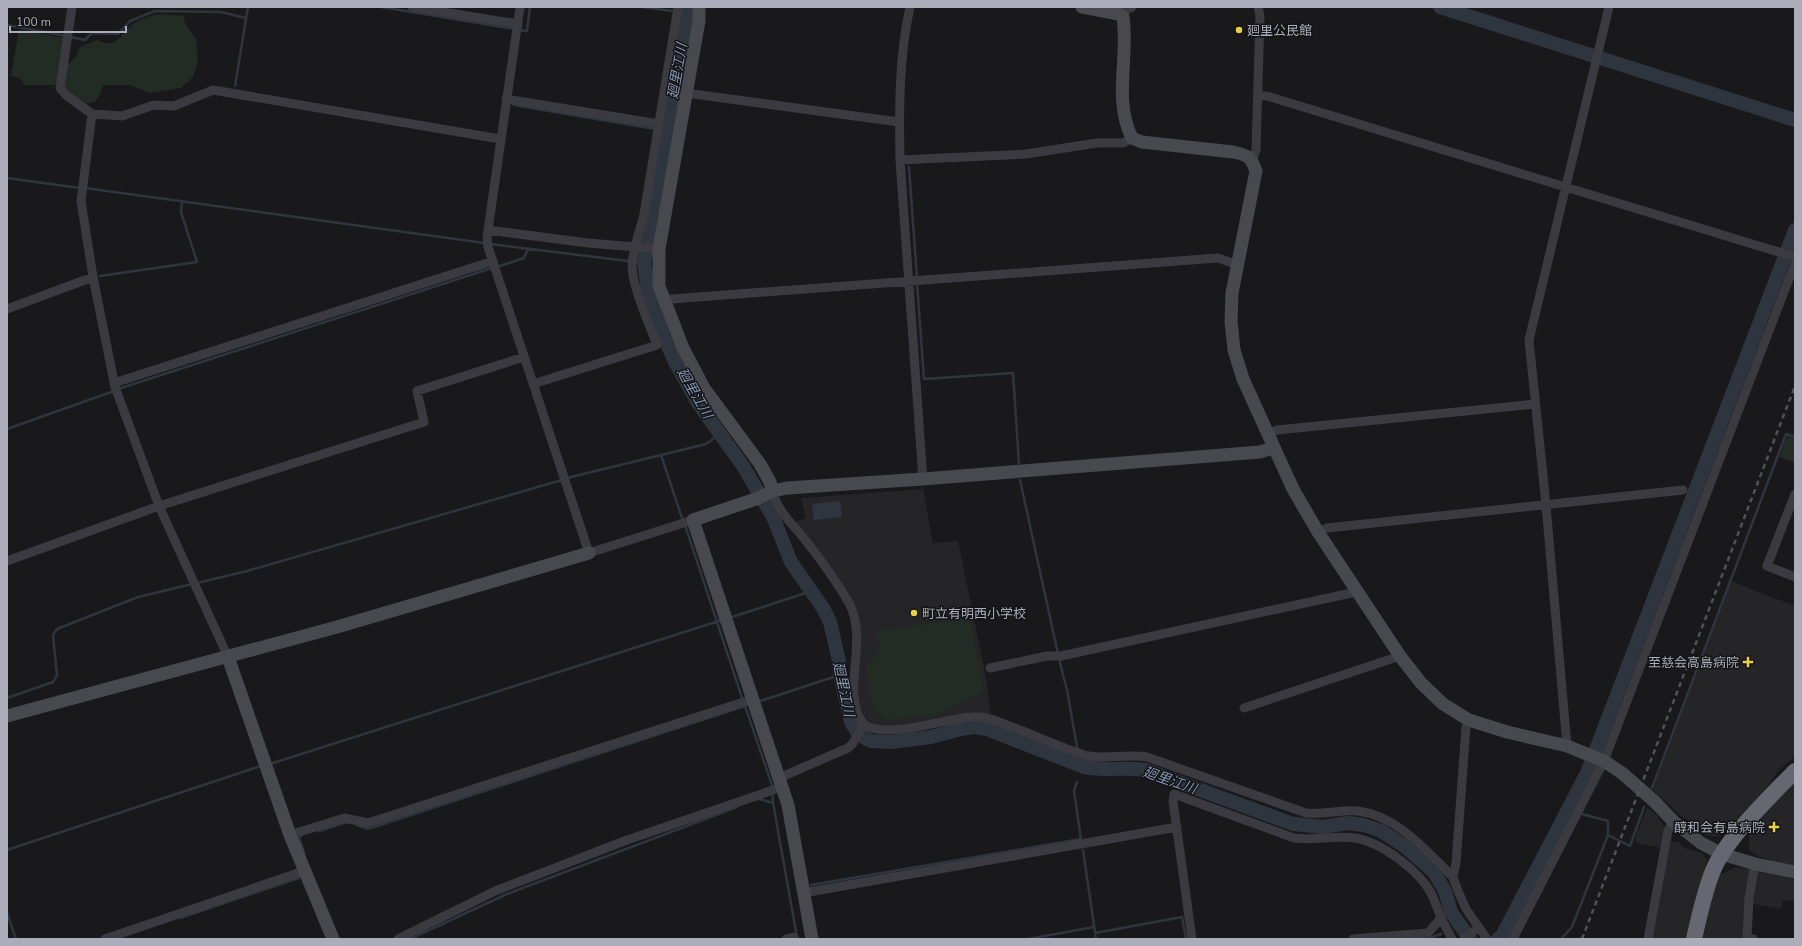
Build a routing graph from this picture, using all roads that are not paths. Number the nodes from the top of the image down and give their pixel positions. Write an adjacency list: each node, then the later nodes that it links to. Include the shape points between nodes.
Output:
1 (72, 7): 16 (street, via 60,88)
2 (412, 7): 12 (street)
3 (520, 7): 12 (street)
4 (678, 7): 18 (street)
5 (699, 7): 13 (street)
6 (910, 7): 17 (street, via 905,30)
7 (1082, 7): 11 (street)
8 (1132, 7): 11 (street)
9 (1258, 7): 14 (street)
10 (1609, 7): 23 (street)
11 (1119, 14): 19 (street, via 1124,23 1122,108 1125,125)
12 (517, 28): 15 (street)
13 (686, 93): 17 (street); 26 (street)
14 (1258, 96): 22 (street, via 1256,150); 23 (street, via 1267,96)
15 (506, 99): 18 (street); 20 (street)
16 (92, 114): 20 (street, via 122,116 154,105 174,106 213,90); 31 (street, via 81,201)
17 (899, 122): 21 (street)
18 (658, 128): 25 (street)
19 (1132, 138): 21 (street, via 1123,143 1097,143 1026,154); 22 (street, via 1142,142 1233,152)
20 (500, 139): 24 (street)
21 (900, 160): 32 (street)
22 (1252, 160): 29 (street, via 1256,171)
23 (1565, 187): 27 (street); 38 (street, via 1529,340)
24 (487, 233): 25 (street); 30 (street, via 488,247)
25 (637, 246): 26 (street); 36 (street, via 633,262 635,282 657,344)
26 (656, 249): 33 (street, via 659,286)
27 (1795, 257)
28 (1795, 263): 62 (street)
29 (1238, 264): 32 (street, via 1218,258); 39 (street, via 1232,293 1234,350 1243,379)
30 (495, 265): 35 (street); 37 (street)
31 (93, 277): 34 (street); 37 (street)
32 (914, 281): 33 (street); 41 (street)
33 (664, 301): 43 (street, via 683,348 704,388 760,464 770,482)
34 (7, 309)
35 (524, 357): 36 (street); 46 (street, via 417,391 424,422)
36 (533, 384): 49 (street)
37 (116, 388): 46 (street)
38 (1535, 404): 39 (street, via 1277,430); 45 (street)
39 (1267, 434): 40 (street)
40 (1273, 448): 41 (street, via 1260,452); 48 (street, via 1293,490)
41 (924, 479): 43 (street, via 787,488)
42 (1683, 490): 45 (street)
43 (771, 492): 47 (street); 60 (street, via 788,521 806,540 850,605 857,641 854,700)
44 (1795, 494): 51 (street, via 1767,566)
45 (1546, 505): 48 (street, via 1327,528); 61 (street)
46 (159, 506): 50 (street); 54 (street)
47 (687, 522): 49 (street); 56 (street, via 726,619)
48 (1318, 532): 52 (street)
49 (588, 552): 54 (street)
50 (7, 561)
51 (1795, 576)
52 (1356, 592): 53 (street); 55 (street, via 1058,656)
53 (1400, 656): 57 (street); 59 (street, via 1442,704)
54 (228, 657): 58 (street); 67 (street)
55 (990, 668)
56 (750, 702): 64 (street); 67 (street, via 368,823 344,818)
57 (1244, 708)
58 (7, 716)
59 (1469, 720): 61 (street); 72 (street, via 1466,727)
60 (864, 724): 64 (street, via 848,748); 72 (street, via 870,728 889,730 926,726 957,718 982,717 1074,751 1102,758 1147,757 1306,813 1357,810 1389,820 1414,839)
61 (1566, 746): 62 (street)
62 (1604, 760): 65 (street, via 1654,801); 85 (street)
63 (1795, 771): 68 (highway, via 1746,823)
64 (776, 787): 73 (street, via 788,805); 78 (street, via 627,840 495,891)
65 (1673, 821): 68 (street, via 1701,843); 86 (street, via 1668,831)
66 (1177, 827): 73 (street); 74 (street, via 1174,794 1294,838 1354,838 1369,841 1389,852 1419,878 1431,894); 80 (street)
67 (290, 834): 71 (street)
68 (1722, 854): 69 (street); 87 (highway, via 1712,872)
69 (1755, 864): 70 (street); 88 (street, via 1749,898)
70 (1795, 872)
71 (305, 874): 76 (street); 77 (street)
72 (1453, 877): 75 (street, via 1466,910)
73 (803, 893): 79 (street)
74 (1441, 918): 81 (street, via 1428,933); 82 (street)
75 (1478, 928): 83 (street); 84 (street)
76 (106, 939)
77 (333, 939)
78 (398, 939)
79 (812, 939)
80 (1192, 939)
81 (1353, 939)
82 (1452, 939)
83 (1464, 939)
84 (1487, 939)
85 (1513, 939)
86 (1648, 939)
87 (1694, 939)
88 (1749, 939)

